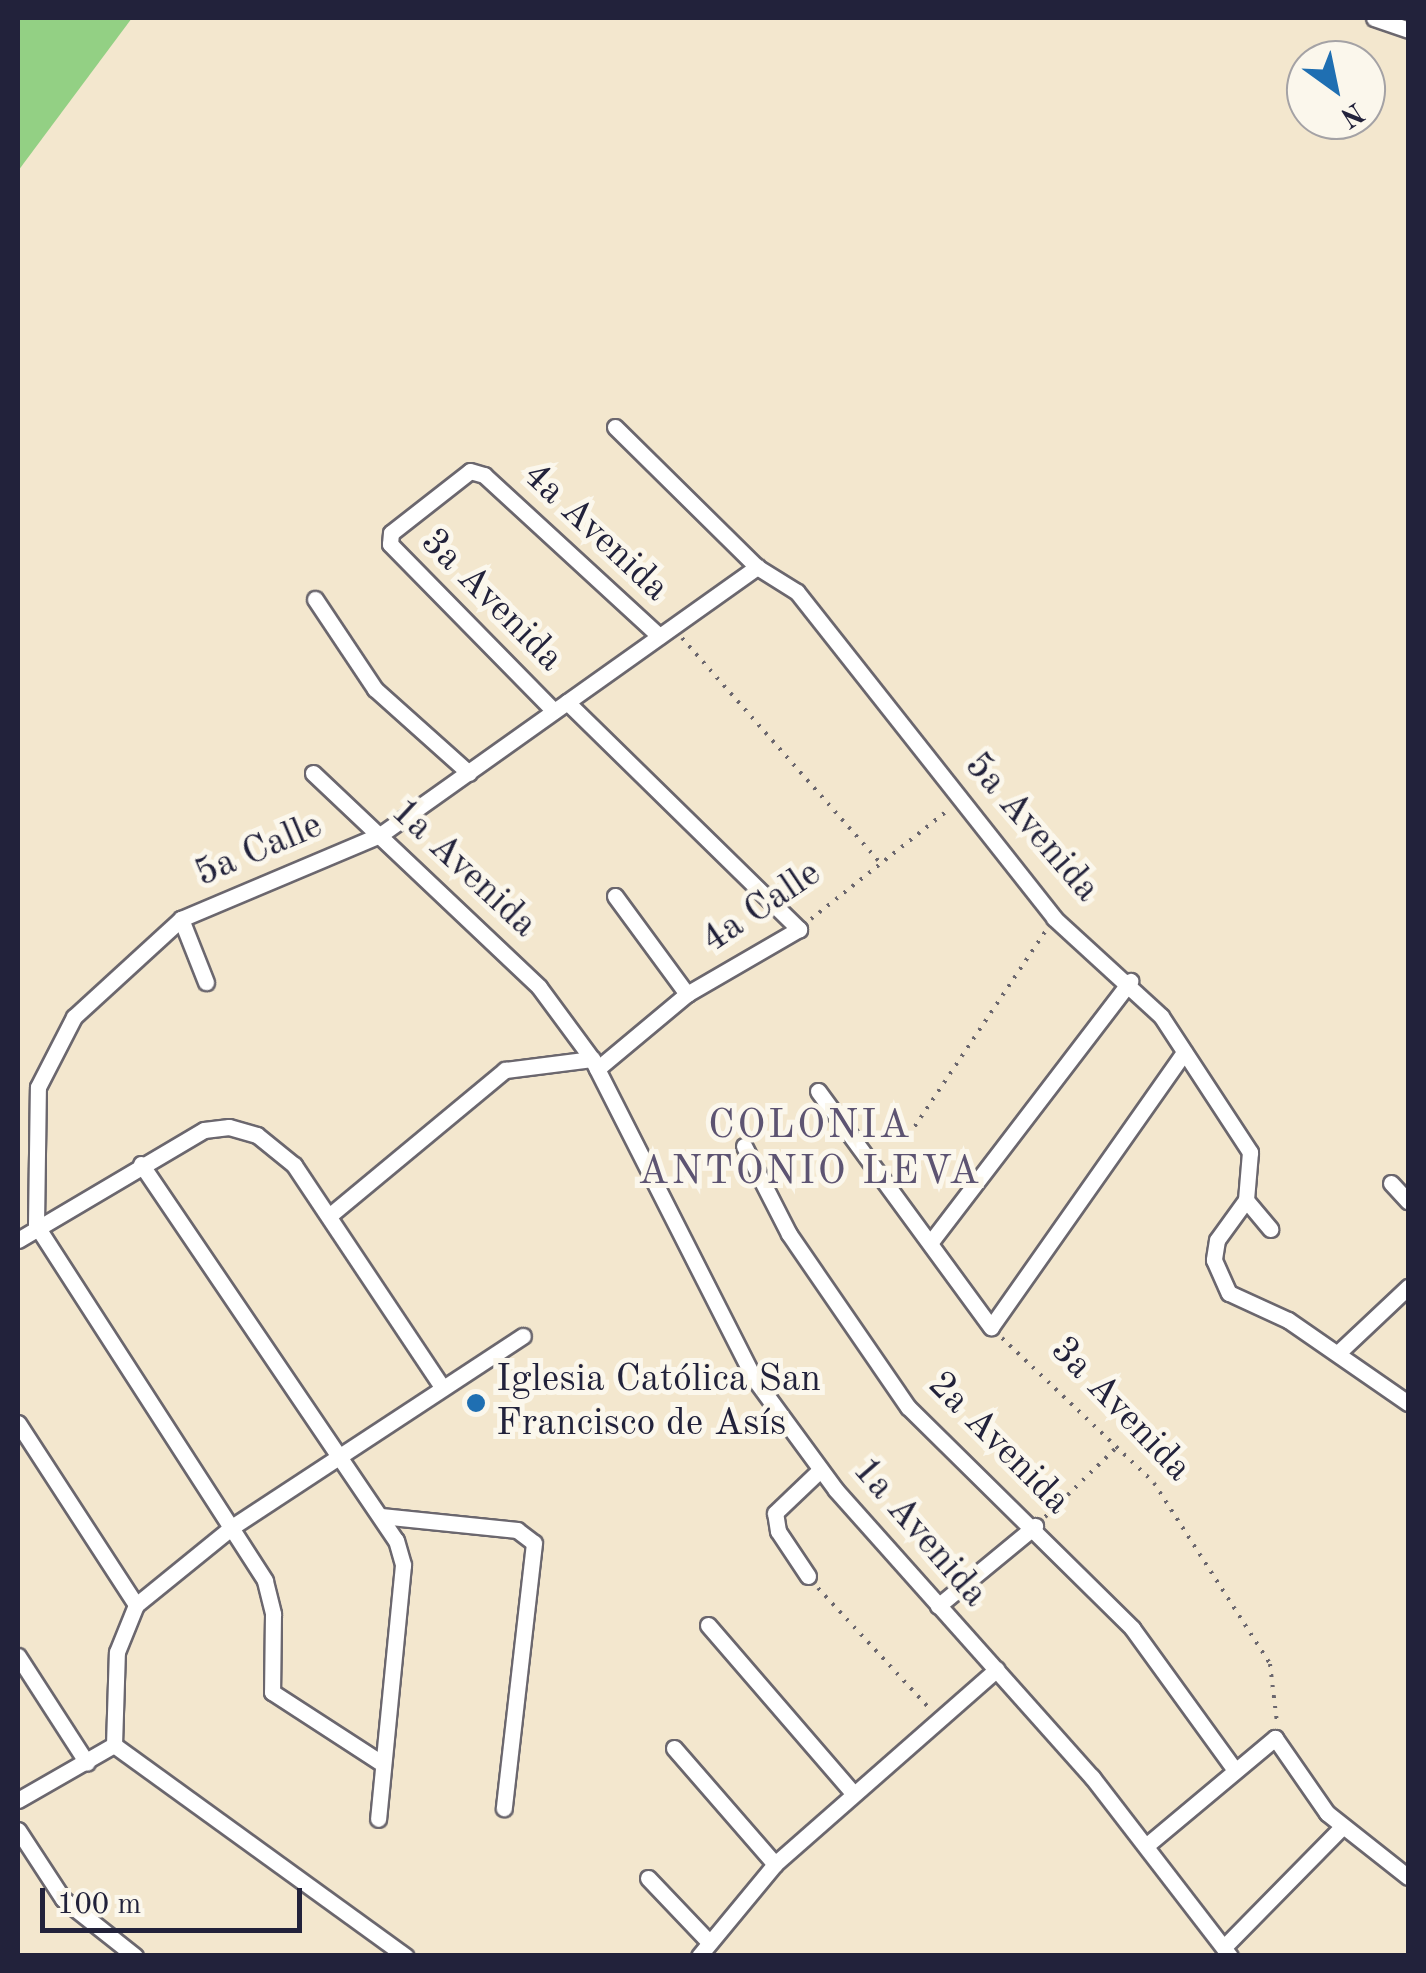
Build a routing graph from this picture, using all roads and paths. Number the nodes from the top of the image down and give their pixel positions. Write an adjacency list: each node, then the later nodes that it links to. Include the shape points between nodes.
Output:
1 (1374, 18): 2 (street)
2 (1408, 30)
3 (615, 427): 5 (street, 5a Avenida)
4 (391, 533): 7 (street, 4a Avenida, via 476,470); 8 (street, 3a Avenida, via 398,554)
5 (757, 567): 7 (street, 5a Calle); 11 (street, 5a Avenida, via 797,592)
6 (315, 599): 9 (street, via 375,689)
7 (666, 632): 8 (street, 5a Calle); 13 (path, 4a Avenida)
8 (560, 707): 9 (street, 5a Calle); 17 (street, 3a Avenida)
9 (469, 773): 12 (street, 5a Calle)
10 (313, 774): 12 (street, 1a Avenida)
11 (961, 799): 13 (path, 4a Calle); 15 (street, 5a Avenida)
12 (380, 835): 16 (street, 5a Calle); 22 (street, 1a Avenida, via 512,957)
13 (881, 864): 17 (path, 4a Calle)
14 (615, 896): 20 (street)
15 (1054, 918): 19 (street, 5a Avenida); 24 (path)
16 (181, 919): 18 (street); 31 (street, 5a Calle, via 74,1017 49,1056 38,1086)
17 (799, 928): 20 (street, 4a Calle)
18 (206, 982)
19 (1130, 982): 21 (street, 5a Avenida); 34 (street)
20 (687, 994): 22 (street, 4a Calle)
21 (1184, 1052): 28 (street, 5a Avenida, via 1250,1152); 36 (street)
22 (595, 1064): 30 (street, via 504,1070); 44 (street, 1a Avenida, via 740,1357)
23 (818, 1091): 34 (street)
24 (909, 1134)
25 (744, 1146): 46 (street, 2a Avenida, via 789,1234 908,1407)
26 (140, 1164): 30 (street, via 204,1130 229,1126 257,1135 294,1165); 31 (street); 43 (street)
27 (1391, 1183): 29 (street)
28 (1246, 1200): 32 (street); 38 (street, via 1216,1240 1214,1260 1229,1294)
29 (1408, 1201)
30 (329, 1216): 39 (street)
31 (36, 1225): 33 (street); 47 (street)
32 (1270, 1230)
33 (18, 1240)
34 (930, 1243): 36 (street)
35 (1408, 1287): 38 (street)
36 (991, 1327): 42 (path, 3a Avenida)
37 (523, 1336): 39 (street)
38 (1339, 1352): 40 (street)
39 (442, 1387): 43 (street)
40 (1408, 1403)
41 (18, 1423): 49 (street)
42 (1117, 1447): 46 (path); 55 (path, 3a Avenida, via 1154,1484 1270,1664 1279,1704)
43 (337, 1458): 45 (street); 47 (street)
44 (820, 1470): 48 (street, via 775,1512 778,1531); 50 (street, 1a Avenida)
45 (380, 1516): 59 (street, via 403,1565); 63 (street, via 517,1530 534,1543)
46 (1035, 1526): 50 (street); 60 (street, 2a Avenida, via 1132,1628)
47 (232, 1527): 49 (street); 59 (street, via 272,1597 272,1692)
48 (808, 1576): 54 (path)
49 (136, 1605): 56 (street, via 118,1652)
50 (938, 1606): 53 (street, 1a Avenida)
51 (708, 1625): 61 (street)
52 (18, 1656): 58 (street)
53 (997, 1669): 54 (street); 67 (street, 1a Avenida)
54 (941, 1719): 61 (street)
55 (1275, 1738): 60 (street); 65 (street)
56 (114, 1745): 58 (street); 74 (street)
57 (674, 1748): 68 (street)
58 (86, 1763): 62 (street)
59 (383, 1764): 64 (street)
60 (1234, 1769): 67 (street)
61 (854, 1794): 68 (street)
62 (18, 1800)
63 (504, 1808)
64 (378, 1820)
65 (1342, 1827): 69 (street); 72 (street)
66 (18, 1830): 73 (street, via 63,1899)
67 (1146, 1845): 72 (street)
68 (776, 1864): 71 (street)
69 (1408, 1877)
70 (648, 1878): 71 (street)
71 (704, 1949)
72 (1227, 1951)
73 (134, 1956)
74 (406, 1956)

